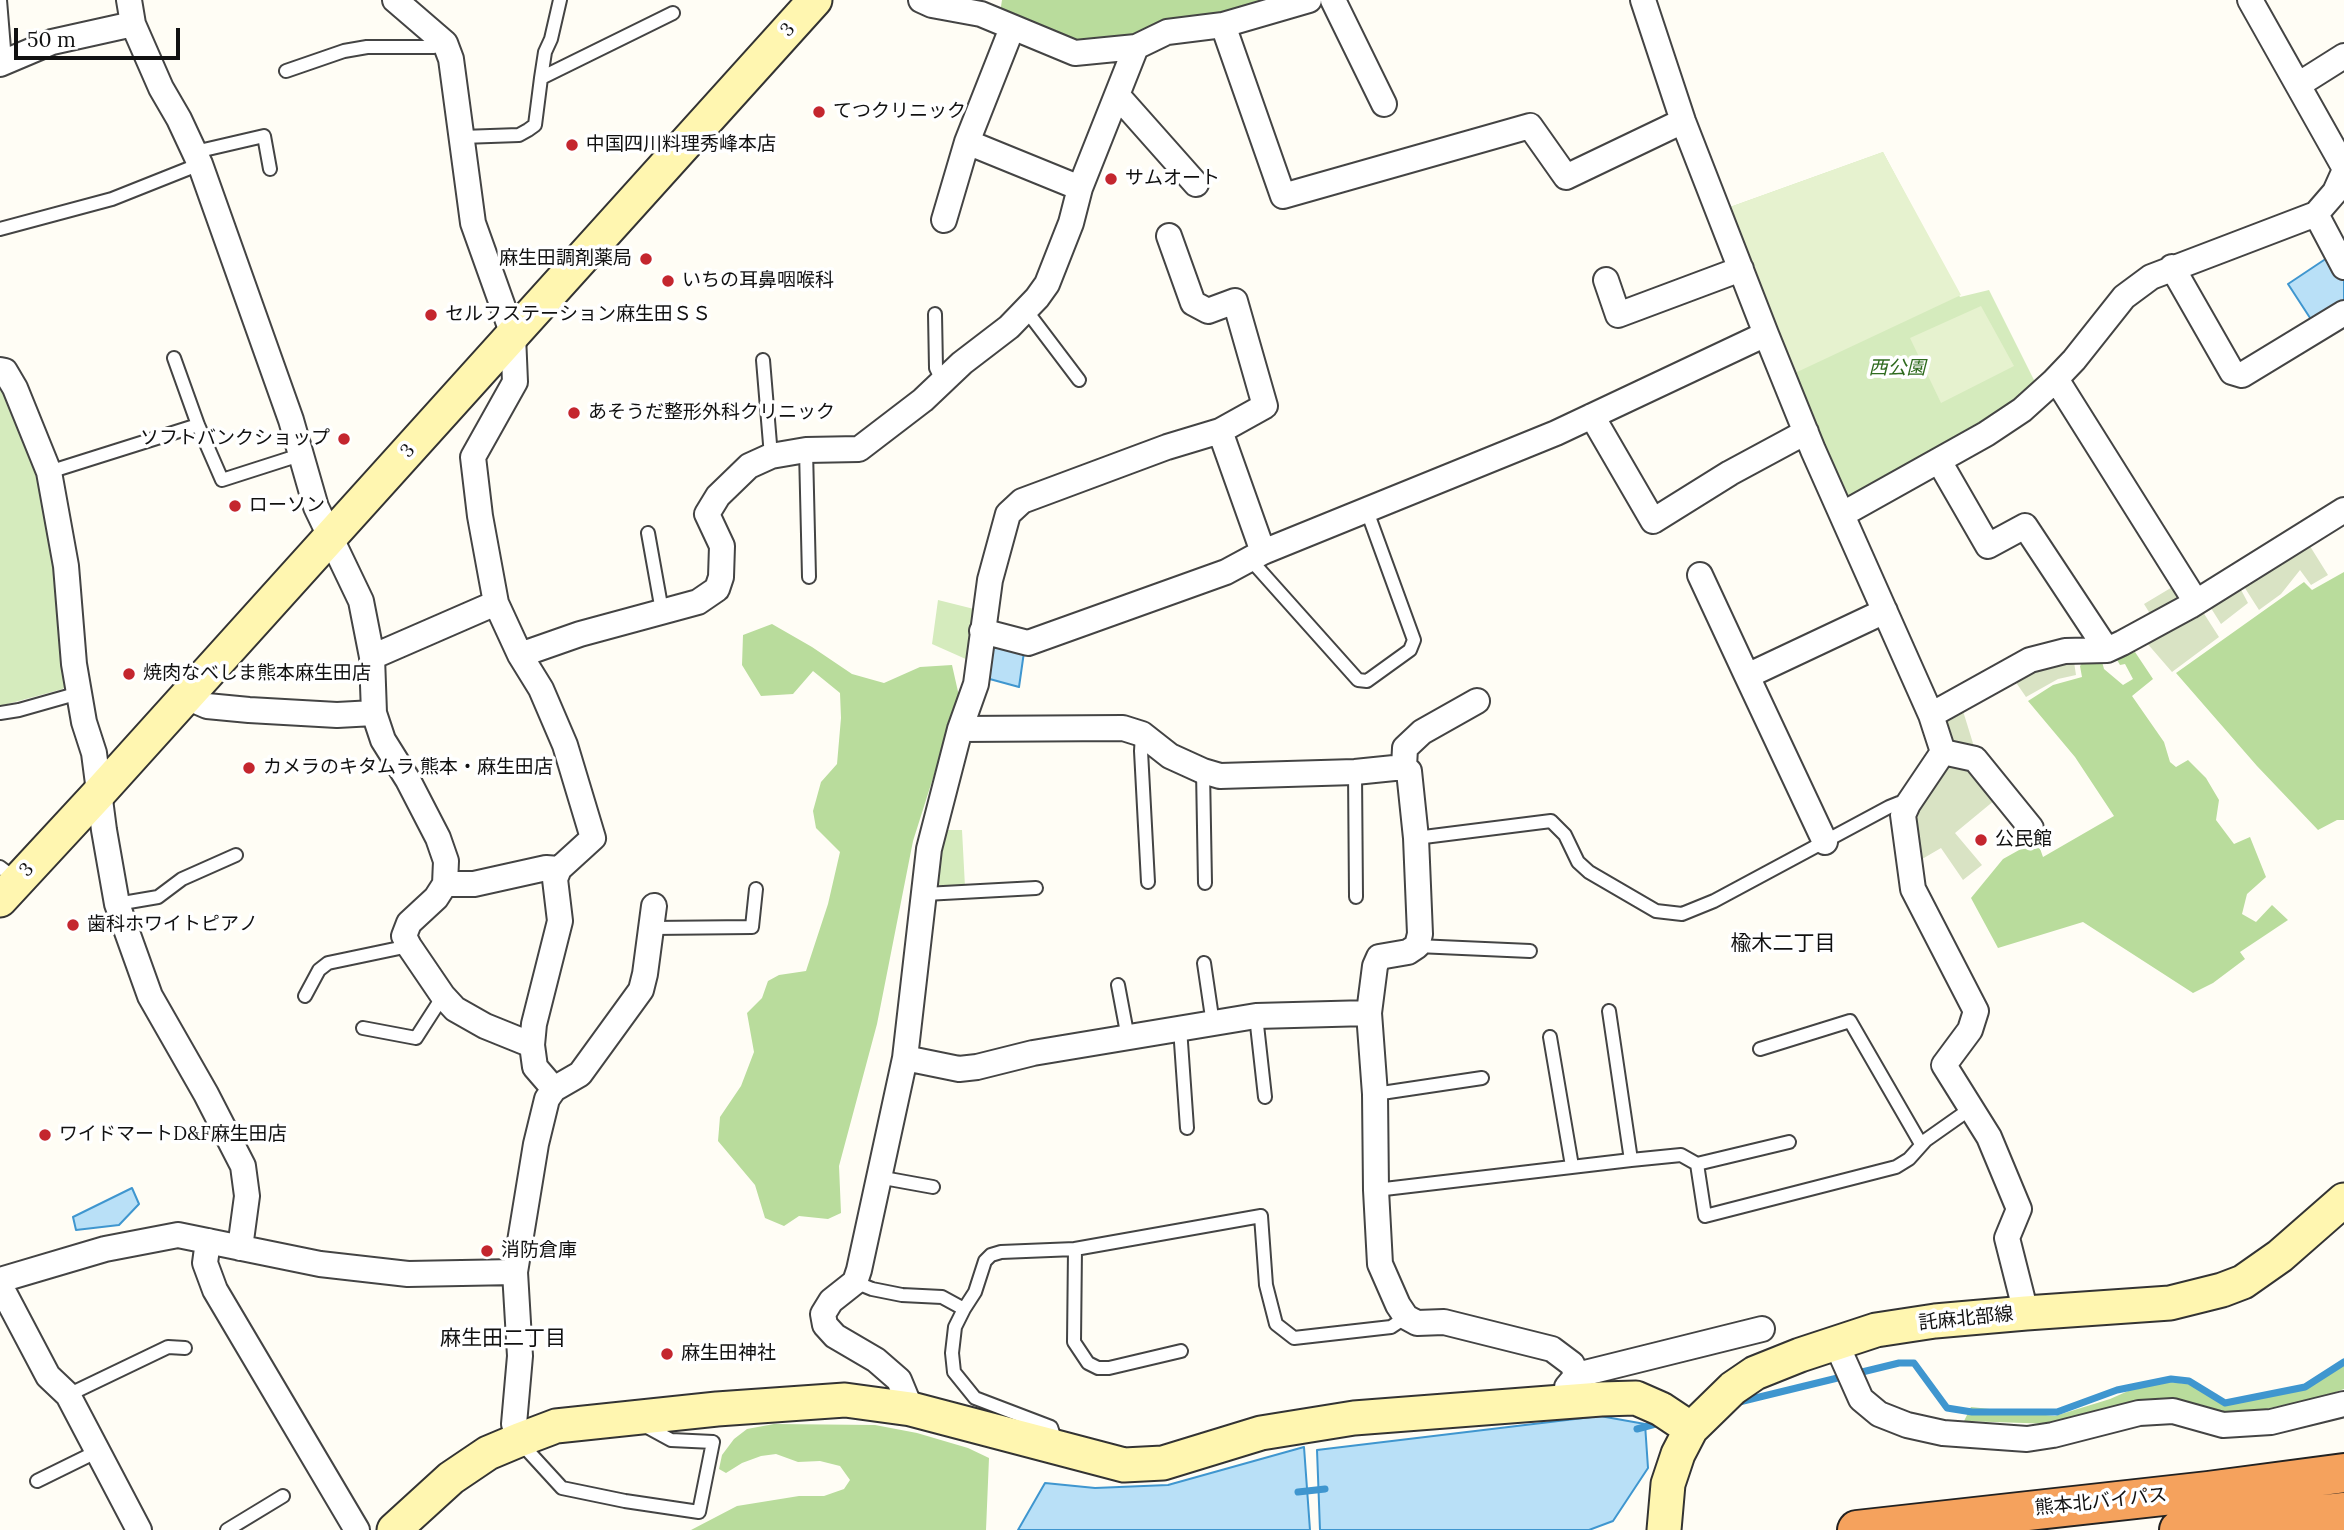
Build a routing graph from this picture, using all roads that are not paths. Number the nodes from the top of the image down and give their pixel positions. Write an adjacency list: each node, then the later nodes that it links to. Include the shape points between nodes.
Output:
1 (1, 0): 17 (lane)
2 (560, 0): 19 (lane)
3 (815, 0): 43 (street, 3)
4 (921, 0): 13 (street, via 981,14)
5 (1309, 0): 12 (street)
6 (1333, 0): 22 (street)
7 (1643, 0): 23 (street)
8 (2250, 0): 20 (street)
9 (399, 1): 14 (street)
10 (131, 12): 17 (street); 26 (street, via 161,88)
11 (673, 13): 19 (lane)
12 (1223, 25): 15 (street, via 1167,32); 23 (street, via 1283,196 1530,125 1566,177)
13 (1013, 29): 15 (street, via 1075,53); 25 (street)
14 (445, 43): 18 (lane, via 355,49); 24 (street)
15 (1136, 47): 21 (street)
16 (2344, 56): 20 (street)
17 (3, 62)
18 (286, 71)
19 (541, 78): 24 (lane, via 535,125 519,135)
20 (2298, 85): 27 (street)
21 (1117, 95): 29 (street); 30 (street)
22 (1384, 104)
23 (1683, 121): 37 (street)
24 (463, 138): 43 (street, via 473,223)
25 (967, 142): 30 (street); 32 (street)
26 (197, 158): 28 (lane, via 264,136); 33 (lane, via 112,199); 55 (street)
27 (2343, 163): 31 (street, via 2335,192)
28 (270, 169)
29 (1196, 184)
30 (1080, 188): 39 (street, via 1047,284)
31 (2316, 214): 35 (street); 36 (street)
32 (944, 220)
33 (0, 229)
34 (1169, 236): 52 (street, via 1193,303 1208,311 1235,301 1265,406)
35 (2342, 261)
36 (2172, 267): 40 (street, via 2232,372 2242,375); 47 (street, via 2124,297)
37 (1741, 268): 38 (street, via 1618,315); 42 (street)
38 (1606, 280)
39 (1026, 310): 48 (street); 49 (lane)
40 (2344, 313)
41 (935, 314): 48 (lane, via 936,368)
42 (1766, 334): 50 (street); 53 (street)
43 (513, 335): 63 (street, 3); 67 (street, via 514,382 473,457)
44 (174, 358): 51 (lane)
45 (763, 360): 56 (lane)
46 (0, 370): 58 (street, via 15,388)
47 (2056, 379): 57 (street, via 2022,410); 68 (street)
48 (942, 380): 54 (street, via 859,449)
49 (1079, 380)
50 (1592, 416): 53 (street, via 1653,521); 60 (street)
51 (198, 425): 55 (lane, via 222,480); 58 (lane)
52 (1220, 431): 64 (street); 71 (street, via 1022,501 1008,514)
53 (1805, 432): 61 (street)
54 (806, 450): 56 (street); 66 (lane)
55 (300, 455): 63 (street)
56 (771, 456): 69 (street, via 749,466 718,496 707,514 722,546 717,589 698,602)
57 (1939, 461): 61 (street); 72 (street, via 1988,547 2025,526)
58 (49, 472): 76 (street, via 66,566)
59 (2344, 510): 68 (street)
60 (1367, 511): 64 (street); 64 (lane, via 1413,640 1410,650 1367,681 1358,680)
61 (1843, 514): 70 (street)
62 (648, 533): 69 (lane)
63 (330, 537): 74 (street, via 361,601); 77 (street, 3)
64 (1256, 555): 71 (street, via 1226,572 1028,643)
65 (1700, 575): 75 (street)
66 (809, 577)
67 (496, 603): 73 (street); 74 (street)
68 (2196, 603): 72 (street)
69 (662, 611): 73 (street)
70 (1885, 611): 75 (street); 81 (street)
71 (982, 631): 82 (street, via 976,684)
72 (2107, 650): 81 (street, via 2065,651 2030,660)
73 (520, 655): 94 (street, via 541,689 565,745 593,838)
74 (372, 657): 80 (street)
75 (1747, 676): 92 (street)
76 (79, 693): 79 (lane); 88 (street)
77 (186, 697): 80 (street, via 207,706 249,710); 88 (street, 3)
78 (1477, 701): 85 (street, via 1422,732 1405,748)
79 (0, 713)
80 (374, 713): 98 (street, via 383,740 438,838 446,861)
81 (1931, 715): 84 (street)
82 (960, 729): 83 (street, via 1123,728); 101 (street, via 929,849)
83 (1142, 734): 86 (street, via 1170,756); 96 (lane)
84 (1943, 752): 89 (street); 90 (street, via 1975,759)
85 (1404, 767): 87 (street); 91 (street, via 1409,771)
86 (1203, 771): 87 (street, via 1220,776); 97 (lane)
87 (1355, 772): 102 (lane)
88 (100, 792): 95 (street, 3); 103 (street)
89 (1908, 804): 92 (lane, via 1889,807); 127 (street, via 1903,815 1913,889 1976,1011 1970,1030 1944,1065)
90 (2031, 828)
91 (1416, 838): 92 (lane, via 1551,821 1588,872 1669,914 1699,909); 106 (street)
92 (1825, 842)
93 (236, 855): 103 (lane, via 182,879 158,897)
94 (559, 869): 98 (street, via 474,884); 120 (street, via 555,879 560,921)
95 (6, 882)
96 (1148, 882)
97 (1205, 883)
98 (445, 884): 105 (street, via 409,923 404,936)
99 (1036, 888): 101 (lane)
100 (756, 889): 104 (lane, via 752,927)
101 (925, 894): 122 (street)
102 (1356, 897)
103 (117, 904): 139 (street, via 150,996 243,1166 247,1196)
104 (653, 917): 124 (street, via 641,990 580,1074)
105 (409, 946): 110 (lane, via 328,963); 111 (street)
106 (1417, 946): 107 (lane); 113 (street, via 1380,957)
107 (1530, 951)
108 (1204, 963): 115 (lane)
109 (1118, 985): 119 (lane)
110 (305, 996)
111 (443, 996): 116 (lane, via 416,1038); 120 (street, via 455,1009 485,1026)
112 (1608, 1011): 131 (lane)
113 (1369, 1013): 114 (street); 125 (street)
114 (1256, 1016): 115 (street); 126 (lane)
115 (1213, 1024): 117 (street)
116 (362, 1028)
117 (1180, 1028): 119 (street); 128 (lane)
118 (1549, 1037): 133 (lane)
119 (1128, 1038): 122 (street, via 959,1069)
120 (532, 1045): 124 (street, via 535,1067)
121 (1760, 1049): 130 (lane, via 1850,1021)
122 (905, 1058): 134 (street)
123 (1482, 1078): 125 (lane)
124 (554, 1089): 141 (street, via 547,1099 536,1144)
125 (1375, 1094): 136 (street)
126 (1265, 1097)
127 (1970, 1109): 130 (lane); 145 (street, via 1989,1137 2020,1209 2007,1238)
128 (1187, 1128)
129 (1789, 1142): 132 (lane)
130 (1921, 1144): 132 (lane, via 1909,1160 1896,1167 1704,1216)
131 (1631, 1160): 132 (lane, via 1681,1156); 133 (lane)
132 (1697, 1164)
133 (1572, 1166): 136 (lane)
134 (878, 1177): 135 (lane); 142 (street)
135 (933, 1187)
136 (1376, 1190): 146 (street, via 1380,1264)
137 (2344, 1199): 145 (street, 託麻北部線, via 2280,1256 2243,1282 2222,1290 2170,1303)
138 (208, 1241): 139 (street); 143 (street, via 178,1235 149,1239); 167 (street, via 205,1263 215,1290)
139 (240, 1248): 141 (street, via 320,1264 408,1274)
140 (1075, 1249): 144 (lane, via 991,1255); 146 (lane, via 1261,1216 1266,1285 1276,1324 1294,1338 1391,1326); 150 (lane, via 1074,1342 1088,1363 1109,1368)
141 (515, 1272): 157 (street, via 520,1356 514,1424)
142 (855, 1282): 144 (lane, via 902,1295 942,1297); 154 (street, via 831,1301 823,1314 825,1325 900,1380)
143 (0, 1283): 152 (street, via 48,1376)
144 (964, 1309): 158 (lane, via 955,1327 954,1372 975,1398 1051,1427)
145 (2026, 1313): 148 (street, 託麻北部線, via 1876,1330)
146 (1406, 1317): 151 (street, via 1417,1323 1444,1322 1552,1349 1572,1364)
147 (1762, 1329): 151 (street)
148 (1836, 1343): 153 (street, via 1861,1398 1879,1414 1943,1433 2027,1438 2138,1413 2173,1411 2223,1425 2271,1422); 156 (street, 託麻北部線, via 1755,1373)
149 (185, 1348): 152 (lane, via 168,1347)
150 (1181, 1352)
151 (1572, 1388): 156 (street, via 1636,1398); 158 (street, via 1261,1433 1163,1463 1124,1465)
152 (68, 1395): 159 (street)
153 (2344, 1404)
154 (911, 1409): 155 (street, via 845,1400); 158 (street)
155 (643, 1417): 157 (street, via 556,1426); 157 (lane, via 649,1428 671,1440 713,1442 699,1512 562,1488)
156 (1691, 1429): 169 (street, 託麻北部線, via 1668,1484)
157 (522, 1438): 168 (street, via 488,1453 452,1478)
158 (1058, 1448)
159 (98, 1451): 161 (lane); 165 (street)
160 (2344, 1473): 170 (highway, 熊本北バイパス)
161 (37, 1481)
162 (283, 1496): 166 (lane)
163 (2344, 1512): 164 (highway)
164 (2198, 1529)
165 (139, 1530)
166 (227, 1530)
167 (357, 1530)
168 (394, 1530)
169 (1664, 1530)
170 (1857, 1530)

